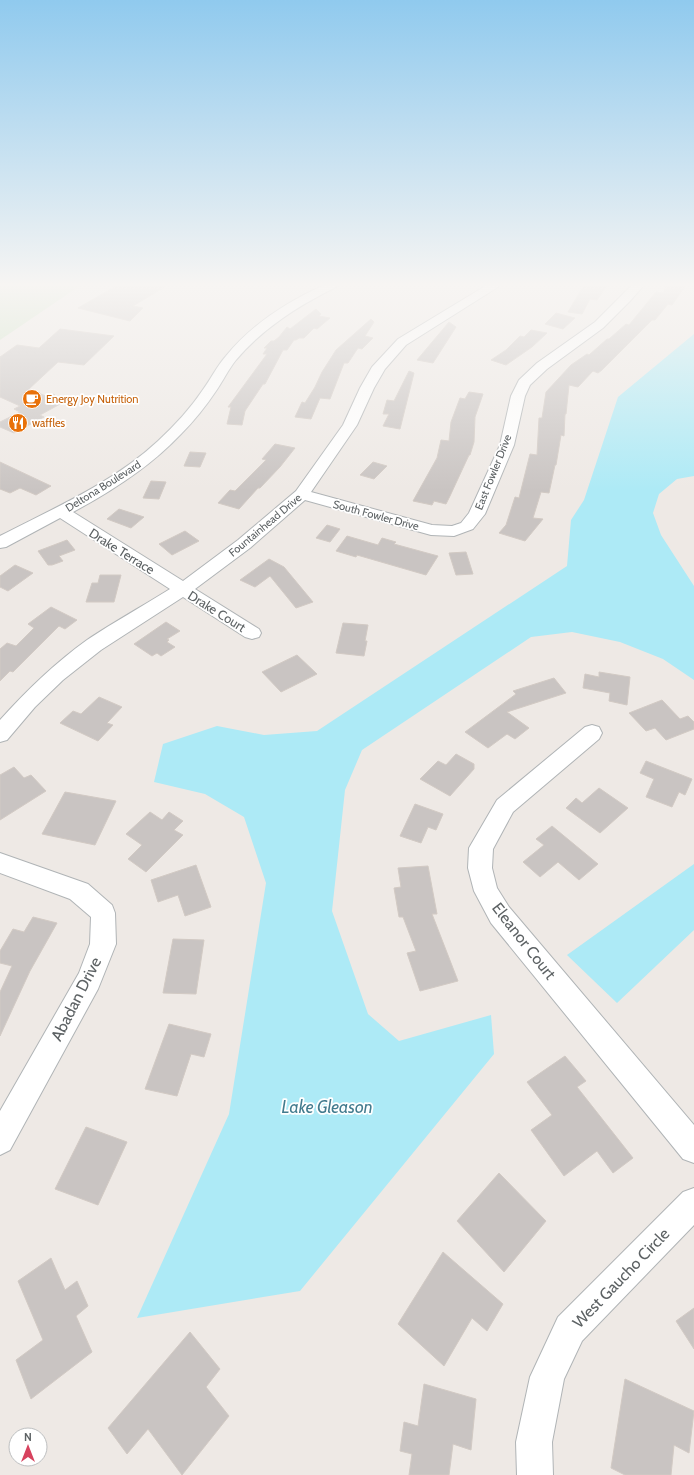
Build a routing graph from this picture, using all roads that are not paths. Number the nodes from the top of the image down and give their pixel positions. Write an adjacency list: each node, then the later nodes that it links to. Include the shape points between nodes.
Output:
1 (236, 354): 5 (street, Deltona Boulevard, via 205,397 147,458)
2 (391, 354): 4 (street, Fountainhead Drive, via 379,367 350,425)
3 (559, 354): 6 (street, East Fowler Drive, via 524,383 518,396 507,445 477,514 467,526)
4 (302, 494): 6 (street, South Fowler Drive, via 431,530); 8 (street, Fountainhead Drive, via 244,544)
5 (62, 512): 7 (street, Deltona Boulevard); 8 (street, Drake Terrace)
6 (451, 530)
7 (0, 543)
8 (183, 589): 9 (street, Drake Court); 11 (street, Fountainhead Drive, via 88,649 28,702)
9 (252, 633)
10 (592, 733): 14 (street, Eleanor Court, via 505,806 481,848 480,868 486,891 500,915)
11 (0, 734)
12 (0, 864): 13 (street, Abadan Drive, via 79,891 103,913 103,944 89,980)
13 (0, 1140)
14 (694, 1148)
15 (694, 1203): 16 (street, West Gaucho Circle, via 570,1329 547,1377 534,1442)
16 (535, 1475)

